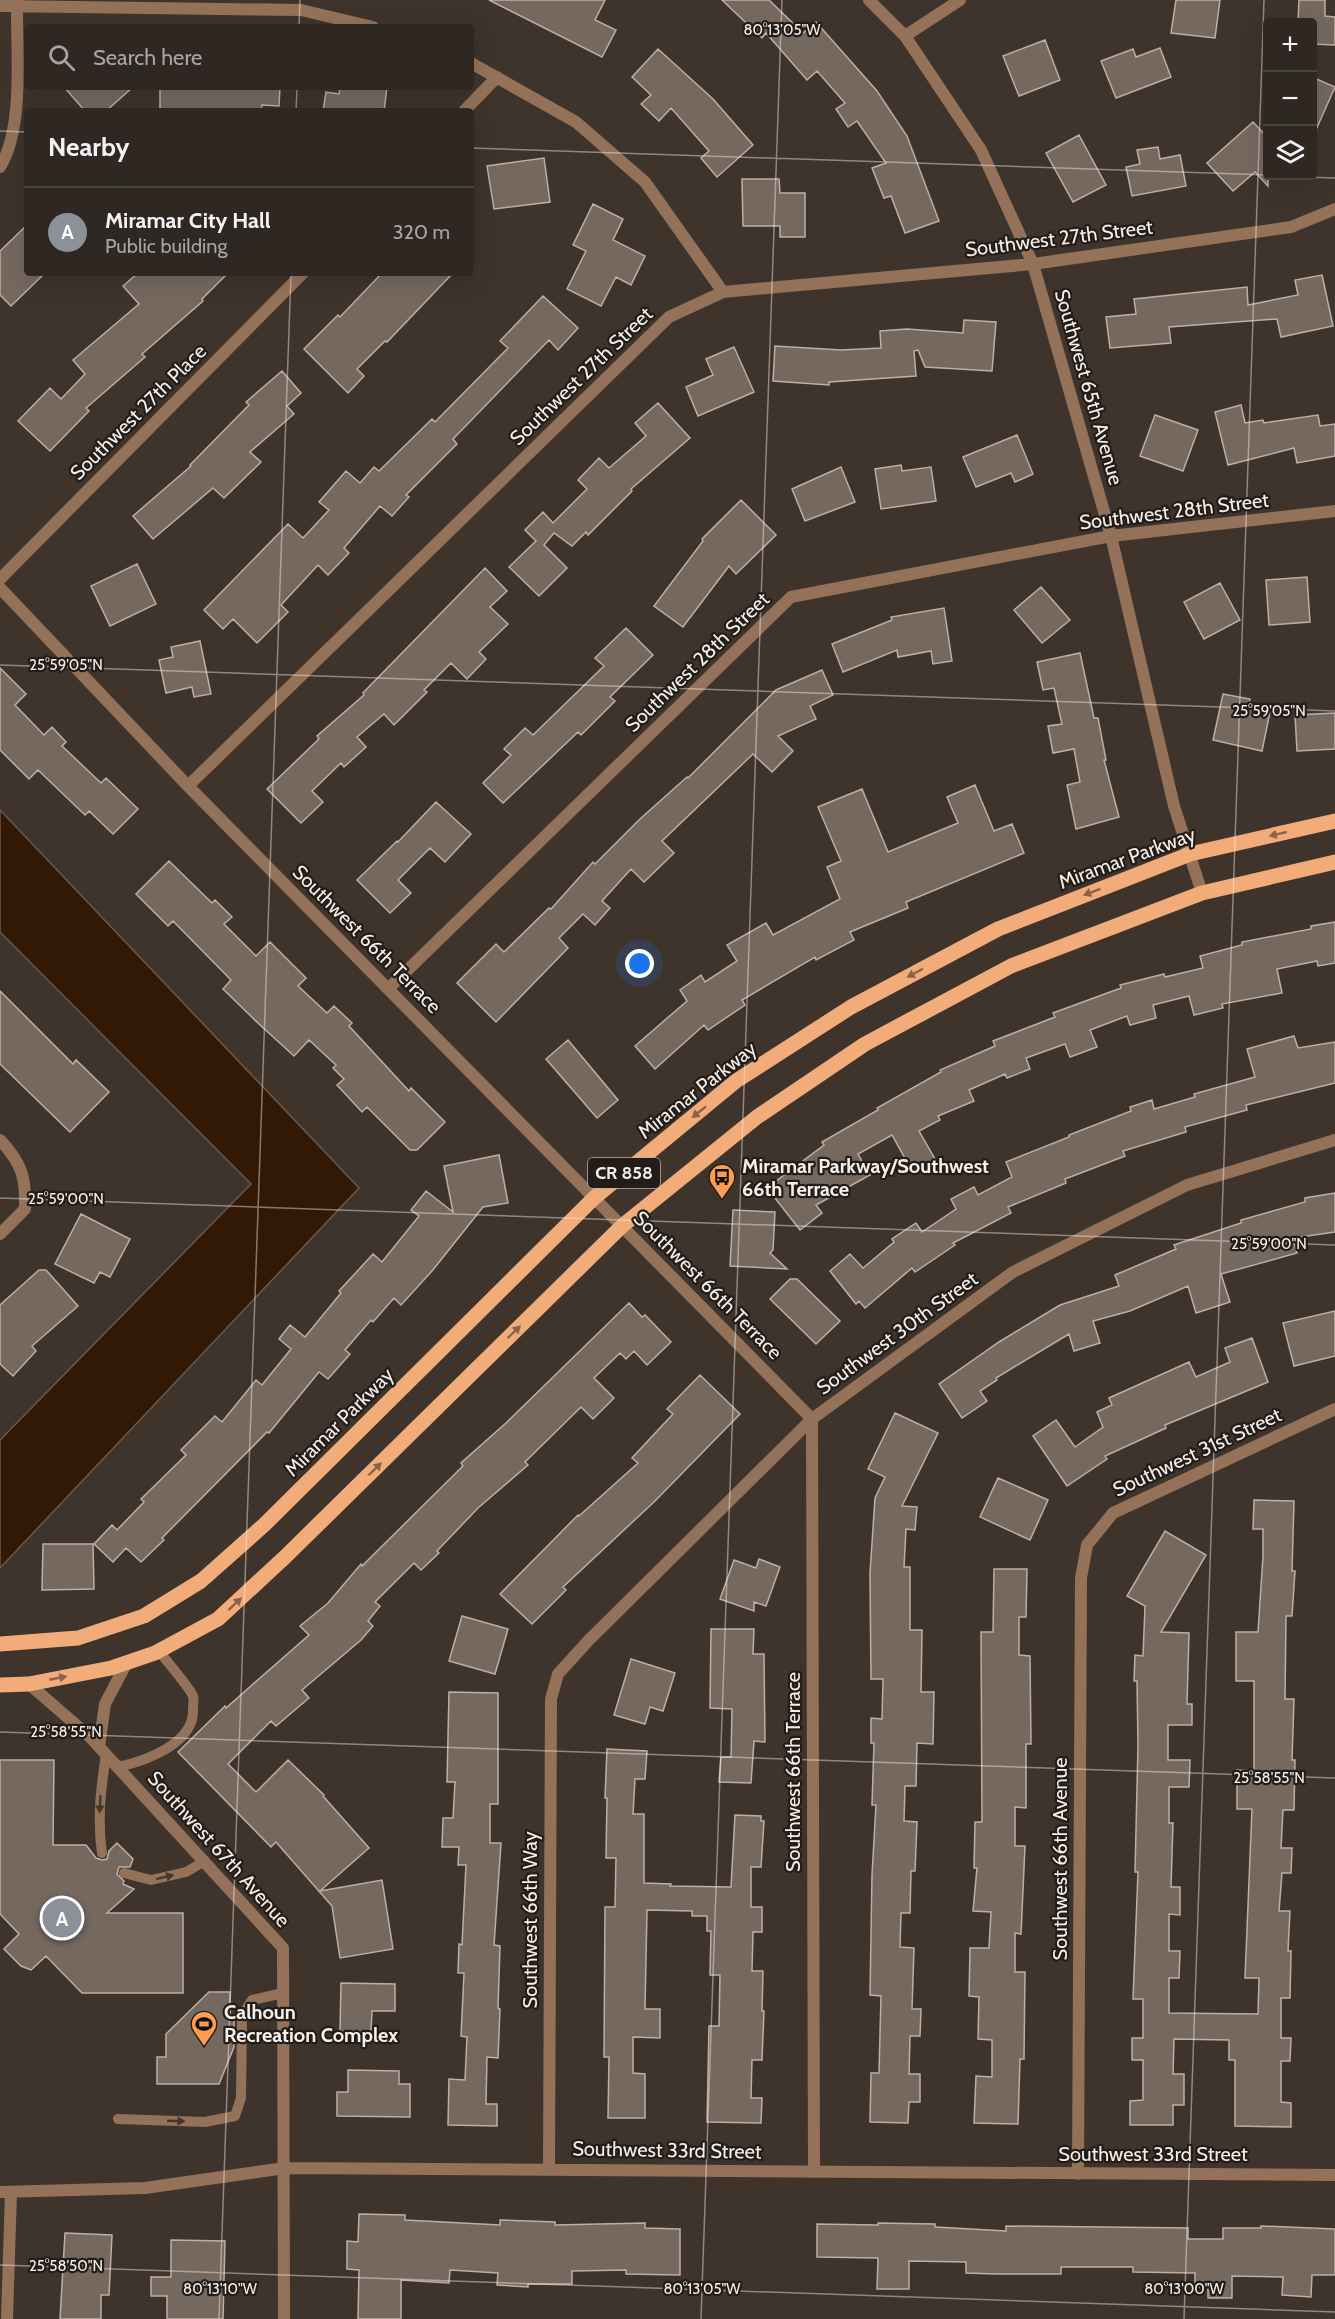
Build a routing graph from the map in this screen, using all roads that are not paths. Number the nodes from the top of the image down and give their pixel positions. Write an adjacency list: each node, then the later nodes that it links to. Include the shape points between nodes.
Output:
1 (869, 0): 6 (street, Southwest 65th Avenue)
2 (960, 0): 6 (street)
3 (17, 3): 4 (street); 5 (street, via 301,10); 10 (street, via 16,115)
4 (0, 6)
5 (360, 24)
6 (905, 36): 12 (street, Southwest 65th Avenue, via 981,150)
7 (474, 65): 8 (street)
8 (497, 77): 9 (street); 14 (street, via 576,122 645,182)
9 (467, 108)
10 (0, 168)
11 (1335, 208): 12 (street, Southwest 27th Street, via 1291,227)
12 (1033, 264): 14 (street, Southwest 27th Street); 16 (street, Southwest 65th Avenue)
13 (300, 276): 17 (street, Southwest 27th Place)
14 (723, 292): 19 (street, Southwest 27th Street, via 669,316)
15 (1335, 511): 16 (street, Southwest 28th Street)
16 (1111, 536): 21 (street, Southwest 65th Avenue, via 1174,806); 24 (street, Southwest 28th Street, via 791,597)
17 (0, 579)
18 (0, 588): 19 (street, Southwest 66th Terrace)
19 (188, 786): 24 (street, Southwest 66th Terrace)
20 (1335, 821): 21 (main road, Miramar Parkway / CR 858, one-way to 21)
21 (1190, 855): 23 (street, Southwest 65th Avenue); 27 (main road, Miramar Parkway / CR 858, one-way to 27, via 998,929 851,1007 736,1081)
22 (1335, 862): 23 (main road, CR 858)
23 (1202, 893): 28 (main road, CR 858, via 1011,966 865,1044 757,1117)
24 (389, 988): 27 (street, Southwest 66th Terrace)
25 (0, 1140): 29 (street, via 15,1156 26,1184 25,1209)
26 (1335, 1140): 31 (street, Southwest 30th Street, via 1187,1185 1013,1272)
27 (594, 1198): 28 (street, Southwest 66th Terrace); 33 (main road, Miramar Parkway / CR 858, via 264,1525 201,1581 144,1616 78,1638)
28 (622, 1226): 31 (street, Southwest 66th Terrace); 34 (main road, CR 858, one-way to 28, via 218,1619)
29 (0, 1234)
30 (1335, 1409): 32 (street, Southwest 31st Street, via 1113,1513)
31 (812, 1419): 36 (street, Southwest 30th Street); 48 (street, Southwest 66th Terrace)
32 (1087, 1545): 49 (street, Southwest 66th Avenue, via 1081,1578)
33 (0, 1644)
34 (159, 1651): 35 (main road, CR 858); 40 (lane, via 193,1697 194,1719 179,1739 157,1755)
35 (126, 1664): 37 (main road, CR 858, one-way to 35); 39 (street, via 105,1704)
36 (558, 1674): 47 (street, Southwest 66th Way, via 551,1699)
37 (29, 1684): 38 (main road, CR 858); 39 (street, Southwest 67th Avenue)
38 (0, 1685)
39 (103, 1750): 40 (street, Southwest 67th Avenue); 41 (lane, one-way to 41, via 98,1828)
40 (118, 1767): 42 (street, Southwest 67th Avenue)
41 (102, 1853)
42 (205, 1862): 43 (lane, one-way to 42, via 151,1880 186,1872); 44 (street, Southwest 67th Avenue, via 283,1948)
43 (124, 1873)
44 (284, 1992): 45 (lane, one-way to 44, via 205,2122 235,2116 241,2098 242,2016 252,2000); 46 (street, Southwest 67th Avenue)
45 (118, 2119)
46 (285, 2168): 47 (street, Southwest 33rd Street); 51 (street, Southwest 33rd Street, via 145,2188); 53 (street, Southwest 67th Avenue)
47 (549, 2168): 48 (street, Southwest 33rd Street)
48 (814, 2172): 49 (street, Southwest 33rd Street)
49 (1078, 2174): 50 (street, Southwest 33rd Street)
50 (1335, 2175)
51 (5, 2192): 52 (street)
52 (7, 2319)
53 (284, 2319)

